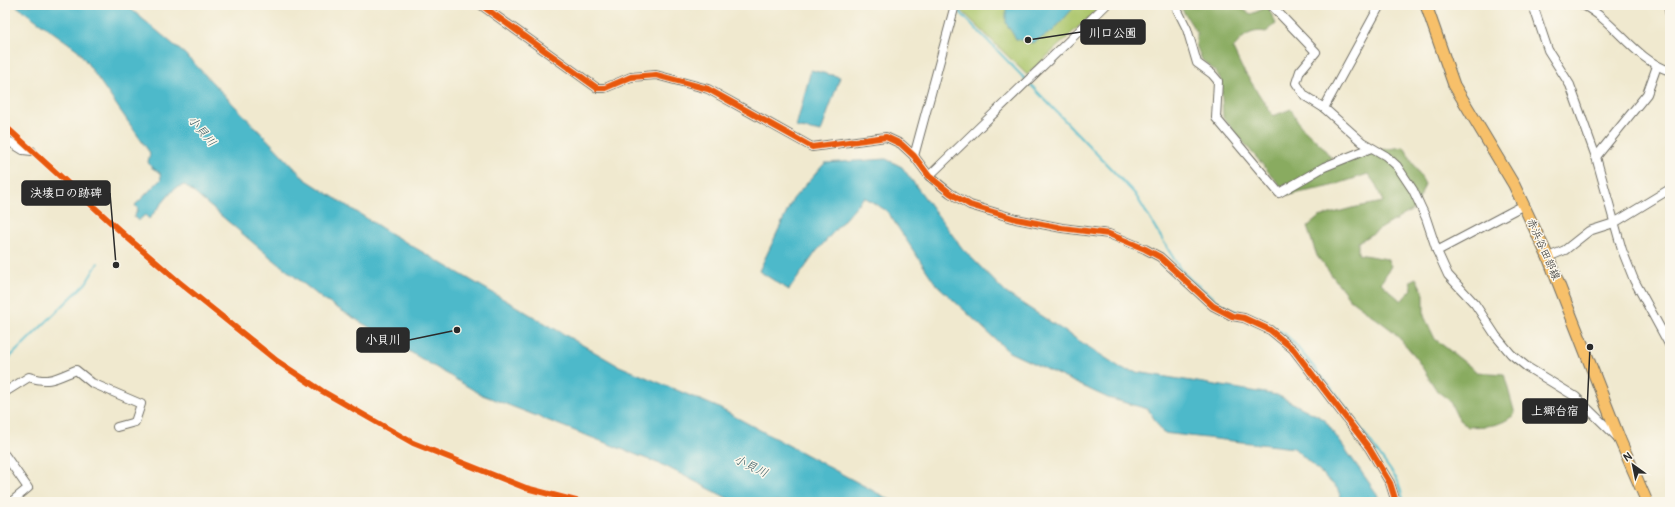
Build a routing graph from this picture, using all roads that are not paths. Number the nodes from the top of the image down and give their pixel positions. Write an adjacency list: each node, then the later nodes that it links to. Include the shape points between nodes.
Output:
1 (481, 5): 18 (street, via 597,88 605,88 632,77 656,75 708,89 812,147 886,138 901,144)
2 (955, 5): 18 (street)
3 (1106, 5): 20 (street)
4 (1175, 5): 16 (street, via 1187,29 1196,63 1218,81 1216,118 1279,193 1324,167)
5 (1271, 5): 14 (street, via 1316,52 1300,71 1296,83 1305,96)
6 (1380, 5): 14 (street)
7 (1426, 5): 22 (main road, 赤浜谷田部線, via 1454,85)
8 (1533, 5): 19 (street, via 1548,50 1570,85)
9 (1583, 5): 12 (street, via 1596,13 1634,49)
10 (1668, 5): 11 (street)
11 (1670, 15)
12 (1657, 66): 13 (street); 19 (street, via 1647,94)
13 (1670, 71)
14 (1324, 108): 16 (street)
15 (8, 144): 17 (street)
16 (1371, 148): 24 (street, via 1397,166 1413,190 1426,218)
17 (32, 151)
18 (914, 156): 20 (street)
19 (1596, 157): 23 (street)
20 (929, 176): 32 (street, via 970,205 1016,218 1062,228 1109,234 1129,241 1160,257 1214,306 1232,316 1244,318 1270,330 1293,349 1369,448 1390,483)
21 (1670, 189): 23 (street)
22 (1524, 205): 24 (street); 25 (main road, 赤浜谷田部線)
23 (1614, 222): 25 (street, via 1589,231 1565,250); 26 (street, via 1634,280)
24 (1436, 251): 29 (street, via 1448,275 1475,304 1511,354 1527,367 1576,397)
25 (1548, 257): 29 (main road, 赤浜谷田部線)
26 (1670, 346)
27 (5, 392): 28 (street, via 22,379 29,377 50,381 76,370 92,383 141,404 135,422)
28 (117, 427)
29 (1620, 440): 33 (main road, 赤浜谷田部線)
30 (5, 454): 31 (street, via 28,488)
31 (11, 502)
32 (1396, 502)
33 (1647, 502)

